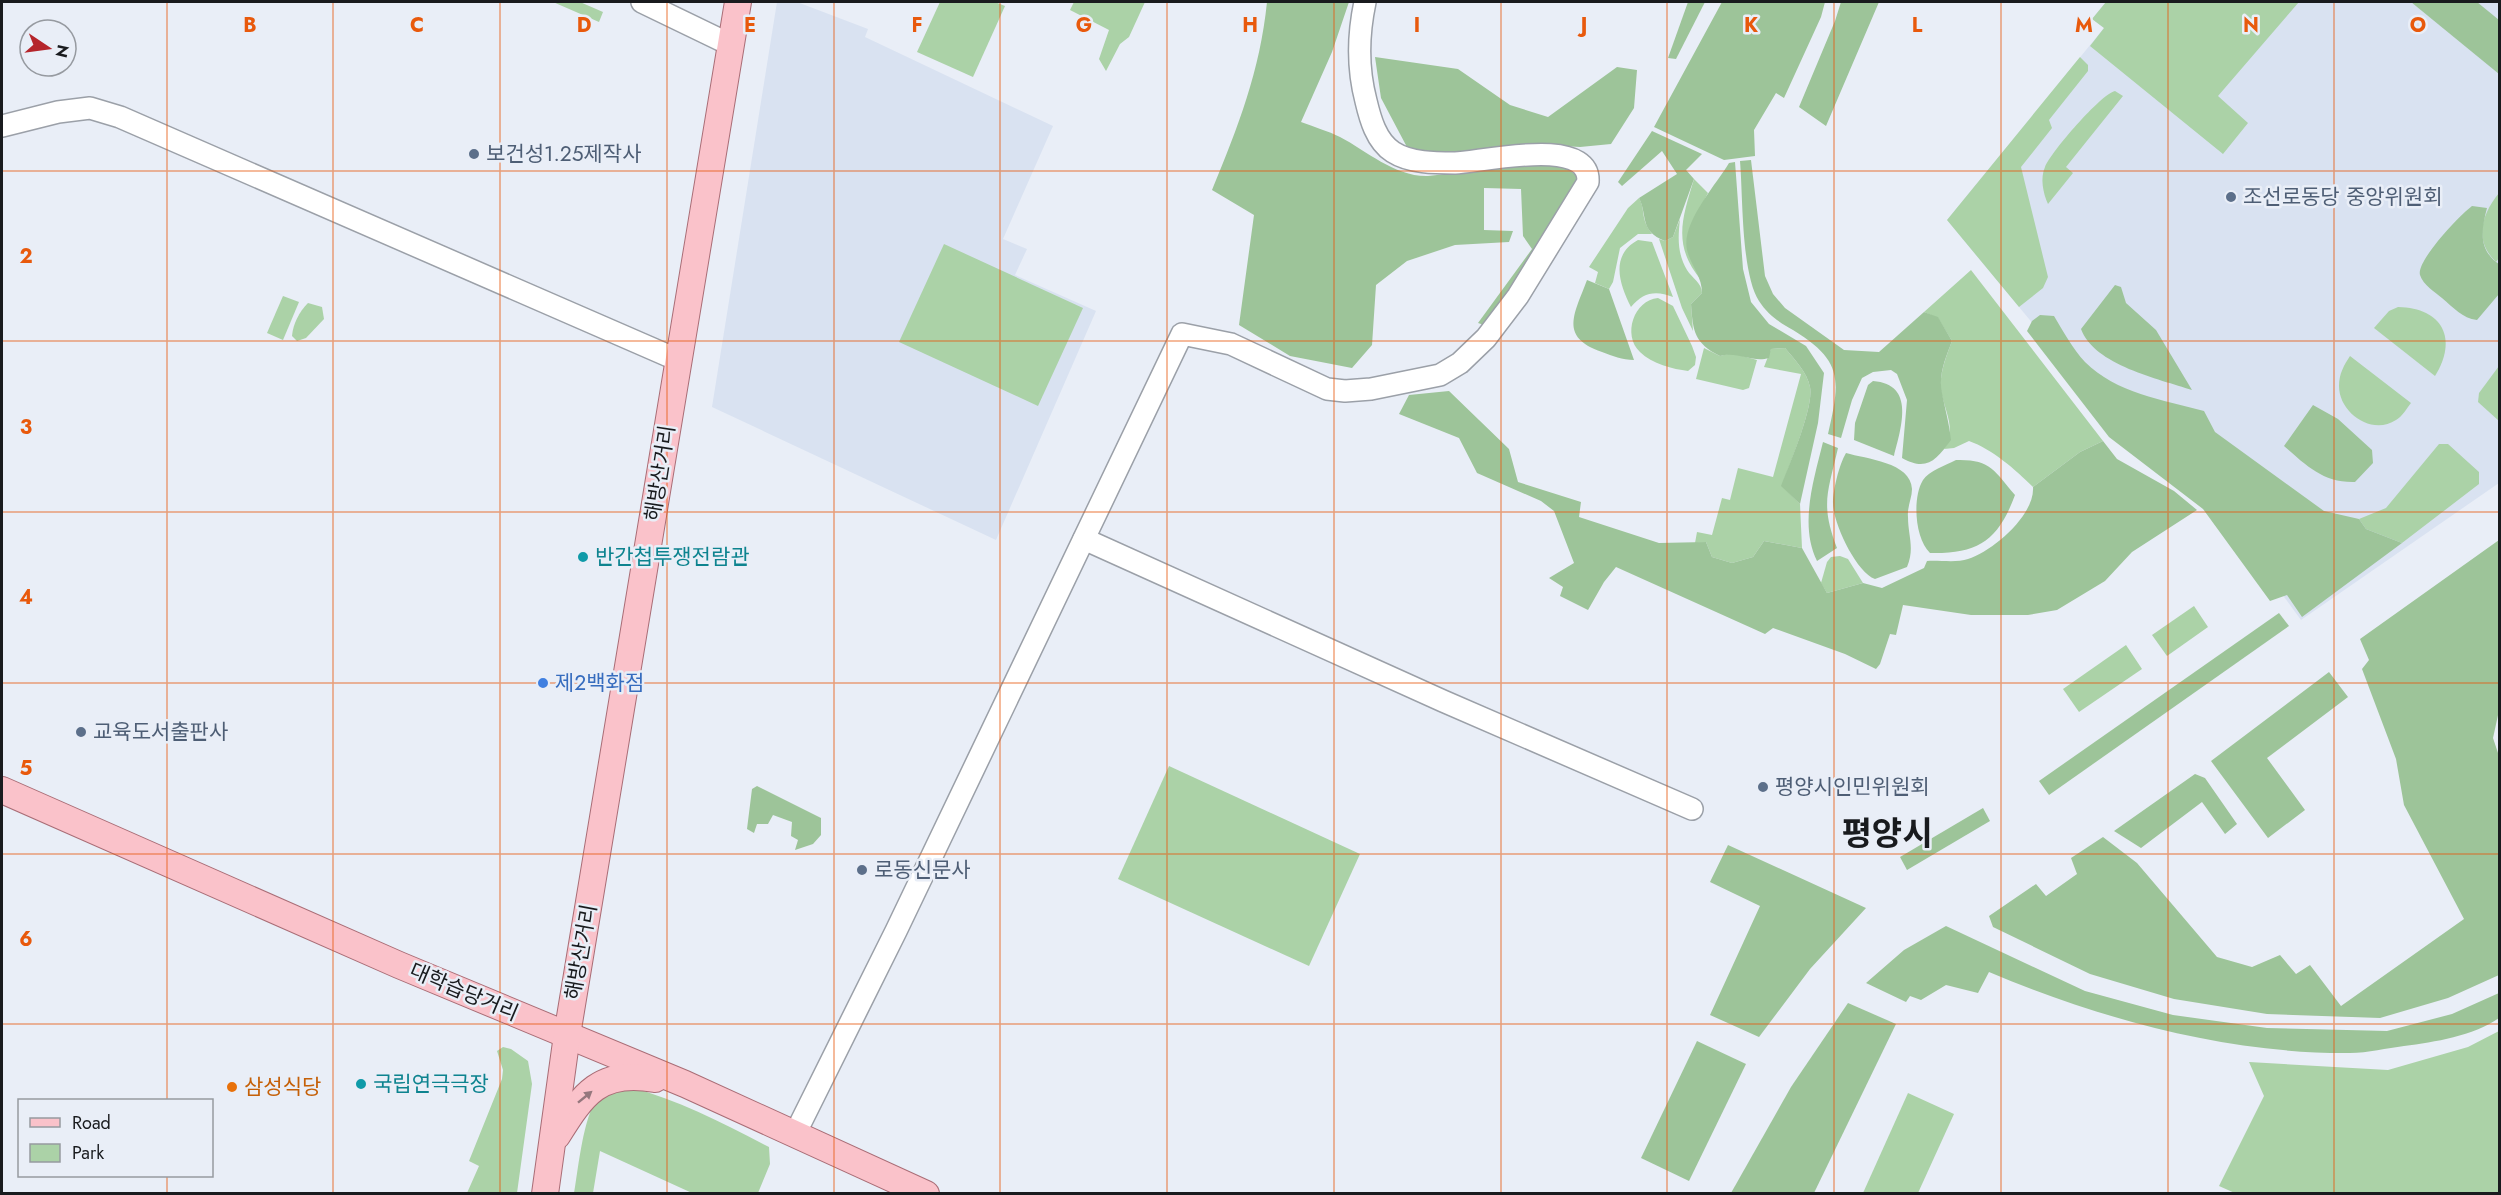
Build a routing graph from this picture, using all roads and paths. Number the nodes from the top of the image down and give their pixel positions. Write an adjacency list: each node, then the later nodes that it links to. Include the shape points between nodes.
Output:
1 (642, 2): 4 (street)
2 (738, 2): 4 (main road, 해방산거리)
3 (1365, 2): 7 (street, via 1359,28 1359,74 1379,137 1393,152 1422,162 1456,163 1516,155 1573,158 1589,173 1584,190 1518,297 1486,338 1460,363 1440,375 1345,392 1327,389 1231,344 1182,334)
4 (731, 45): 6 (main road, 해방산거리)
5 (2, 126): 6 (street, via 90,108 120,117)
6 (678, 360): 10 (main road, 해방산거리)
7 (1084, 540): 9 (street); 12 (street)
8 (2, 790): 10 (main road, 대학습당거리)
9 (1692, 809)
10 (567, 1035): 11 (main road, 대학습당거리); 13 (main road, 해방산거리)
11 (685, 1084): 12 (main road, 대학습당거리); 13 (main road, one-way to 11, via 579,1101 610,1078 639,1076)
12 (795, 1134): 15 (main road, 대학습당거리)
13 (552, 1144): 14 (main road, 해방산거리)
14 (545, 1194)
15 (926, 1194)

